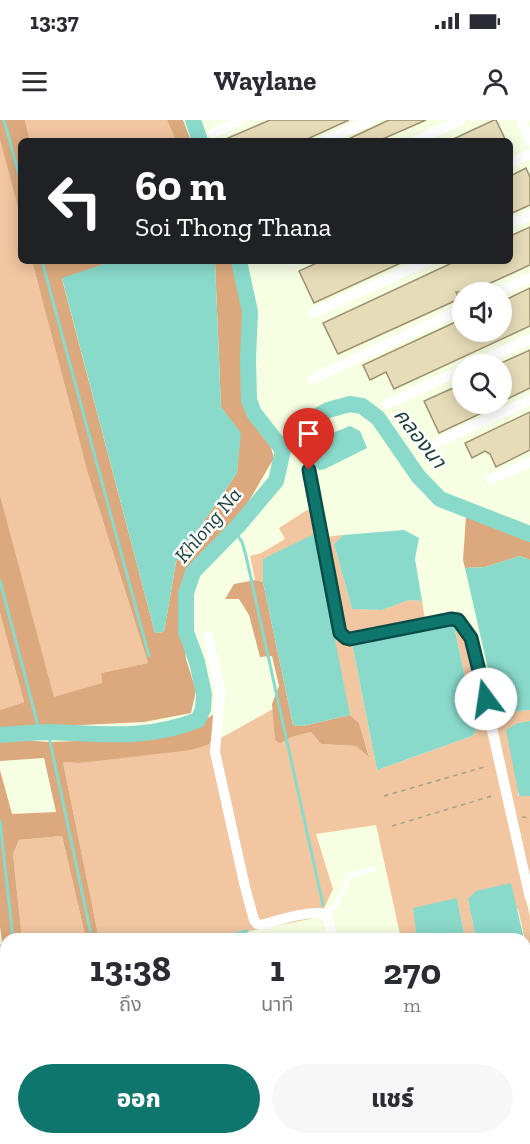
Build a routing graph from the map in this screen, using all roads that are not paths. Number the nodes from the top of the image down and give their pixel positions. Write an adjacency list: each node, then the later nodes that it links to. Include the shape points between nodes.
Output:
1 (242, 120): 5 (street)
2 (371, 120): 6 (street)
3 (461, 120): 7 (street)
4 (521, 120): 8 (street)
5 (213, 133)
6 (331, 138)
7 (422, 138)
8 (530, 141)
9 (530, 154): 10 (street)
10 (513, 162)
11 (530, 215): 12 (street)
12 (513, 223)
13 (421, 264): 16 (street)
14 (530, 278): 15 (street)
15 (512, 286)
16 (313, 313)
17 (452, 314): 21 (street)
18 (530, 339): 19 (street)
19 (496, 354)
20 (452, 375): 23 (street)
21 (312, 379)
22 (530, 400): 24 (street)
23 (387, 404)
24 (438, 442)
25 (530, 462): 27 (street)
26 (309, 470): 30 (street, via 340,633 350,639 451,619 458,620 471,638)
27 (491, 479)
28 (208, 636): 31 (street, via 220,692 215,752 254,920 261,925)
29 (375, 869): 31 (lane, via 350,875 336,905)
30 (530, 898)
31 (327, 914): 32 (street)
32 (332, 933)

